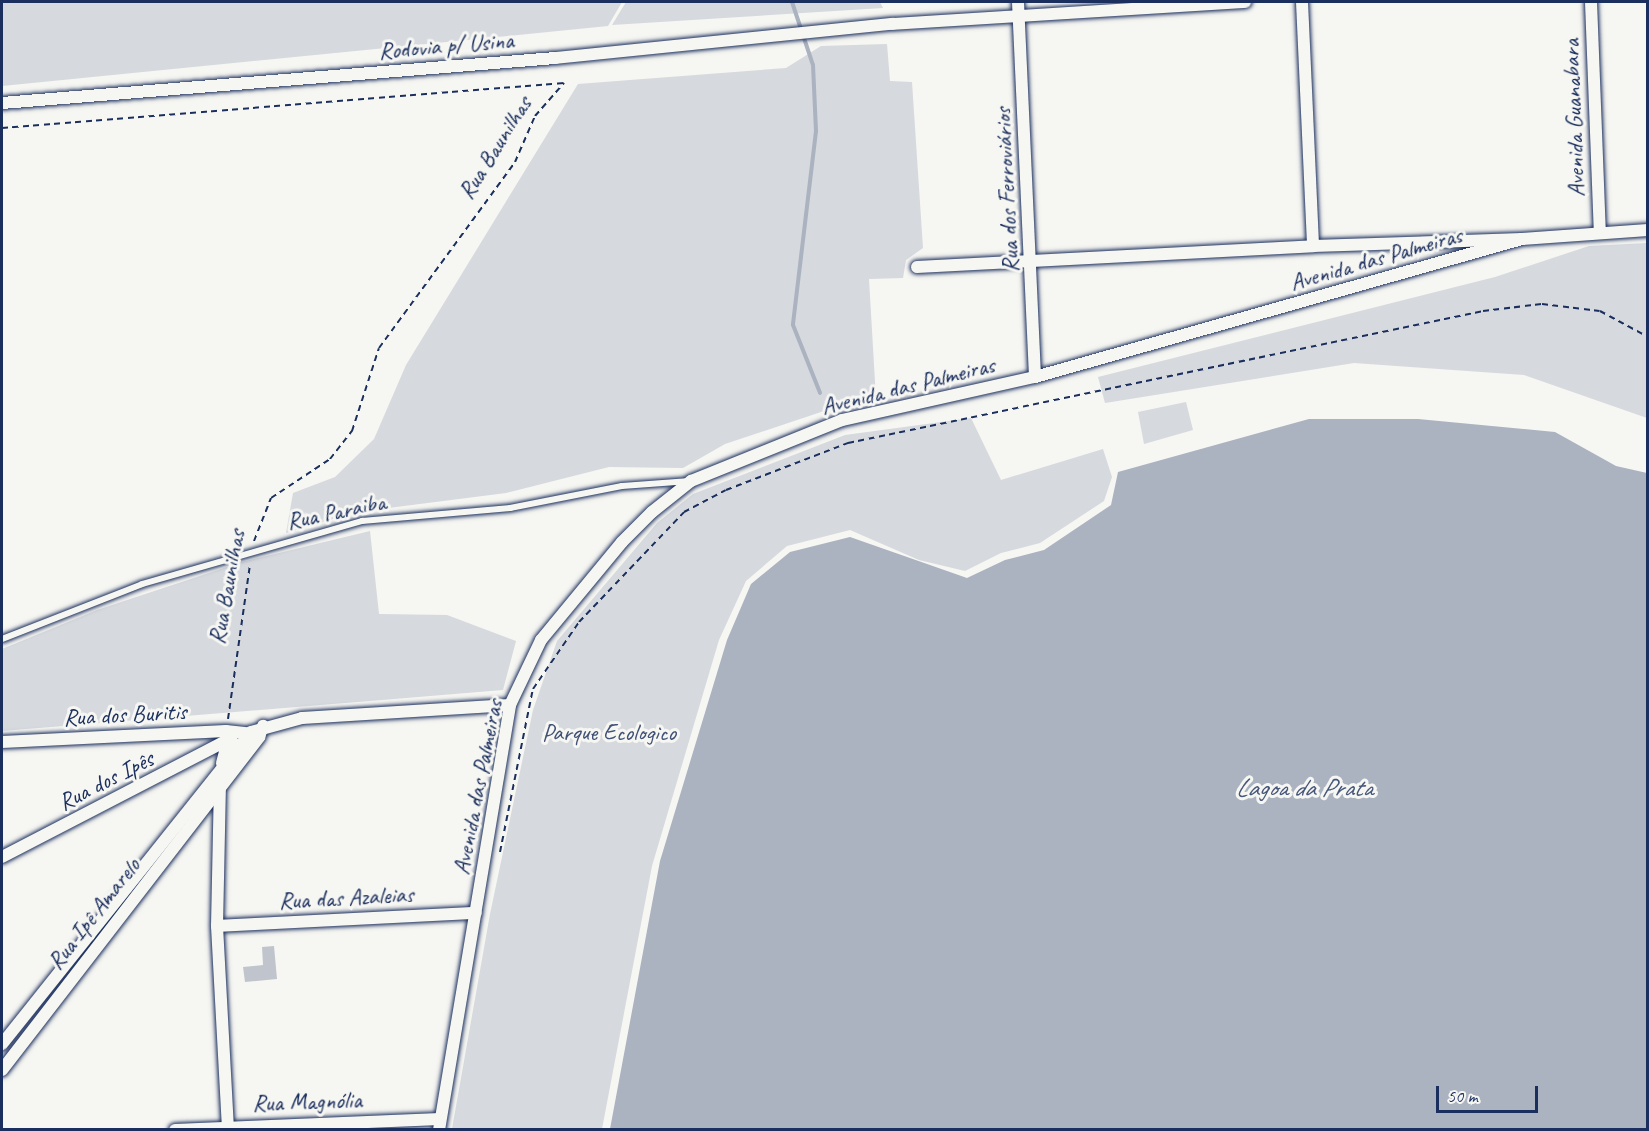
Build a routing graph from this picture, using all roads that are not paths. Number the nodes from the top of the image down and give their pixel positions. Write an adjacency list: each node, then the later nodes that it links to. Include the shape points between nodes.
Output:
1 (1018, 2): 5 (street, Rua dos Ferroviários)
2 (1245, 2): 5 (street, Rodovia p/ Usina)
3 (1302, 2): 10 (street)
4 (1590, 2): 8 (street, Avenida Guanabara)
5 (1019, 15): 6 (street, Rodovia p/ Usina); 11 (street, Rua dos Ferroviários)
6 (2, 103)
7 (1647, 230): 8 (street)
8 (1600, 232): 9 (street)
9 (1522, 239): 10 (street); 13 (street, Avenida das Palmeiras)
10 (1313, 246): 11 (street)
11 (1032, 259): 12 (street); 13 (street, Rua dos Ferroviários)
12 (917, 267)
13 (1035, 377): 14 (street, Avenida das Palmeiras, via 842,420)
14 (691, 481): 15 (lane, Rua Paraiba, via 632,485 510,508 362,521 252,550 89,602); 16 (street, Avenida das Palmeiras, via 621,542 541,640)
15 (2, 639)
16 (510, 705): 17 (street, Rua dos Buritis, via 302,718); 23 (street, Avenida das Palmeiras)
17 (257, 732): 18 (street, Rua dos Buritis); 18 (street)
18 (236, 741): 19 (street, Rua dos Buritis); 20 (street); 21 (street); 22 (street, Rua dos Ipês)
19 (2, 742)
20 (220, 767): 21 (street); 25 (street, Rua Ipê Amarelo)
21 (220, 785): 24 (street); 26 (street, Rua Ipê Amarelo)
22 (2, 857)
23 (476, 913): 24 (street, Rua das Azaleias); 29 (street, Avenida das Palmeiras)
24 (217, 926): 30 (street)
25 (42, 991): 26 (street); 27 (street, Rua Ipê Amarelo)
26 (55, 999): 28 (street, Rua Ipê Amarelo)
27 (2, 1044)
28 (2, 1070)
29 (439, 1124): 30 (street, Rua Magnólia)
30 (228, 1128): 31 (street, Rua Magnólia)
31 (176, 1130)

